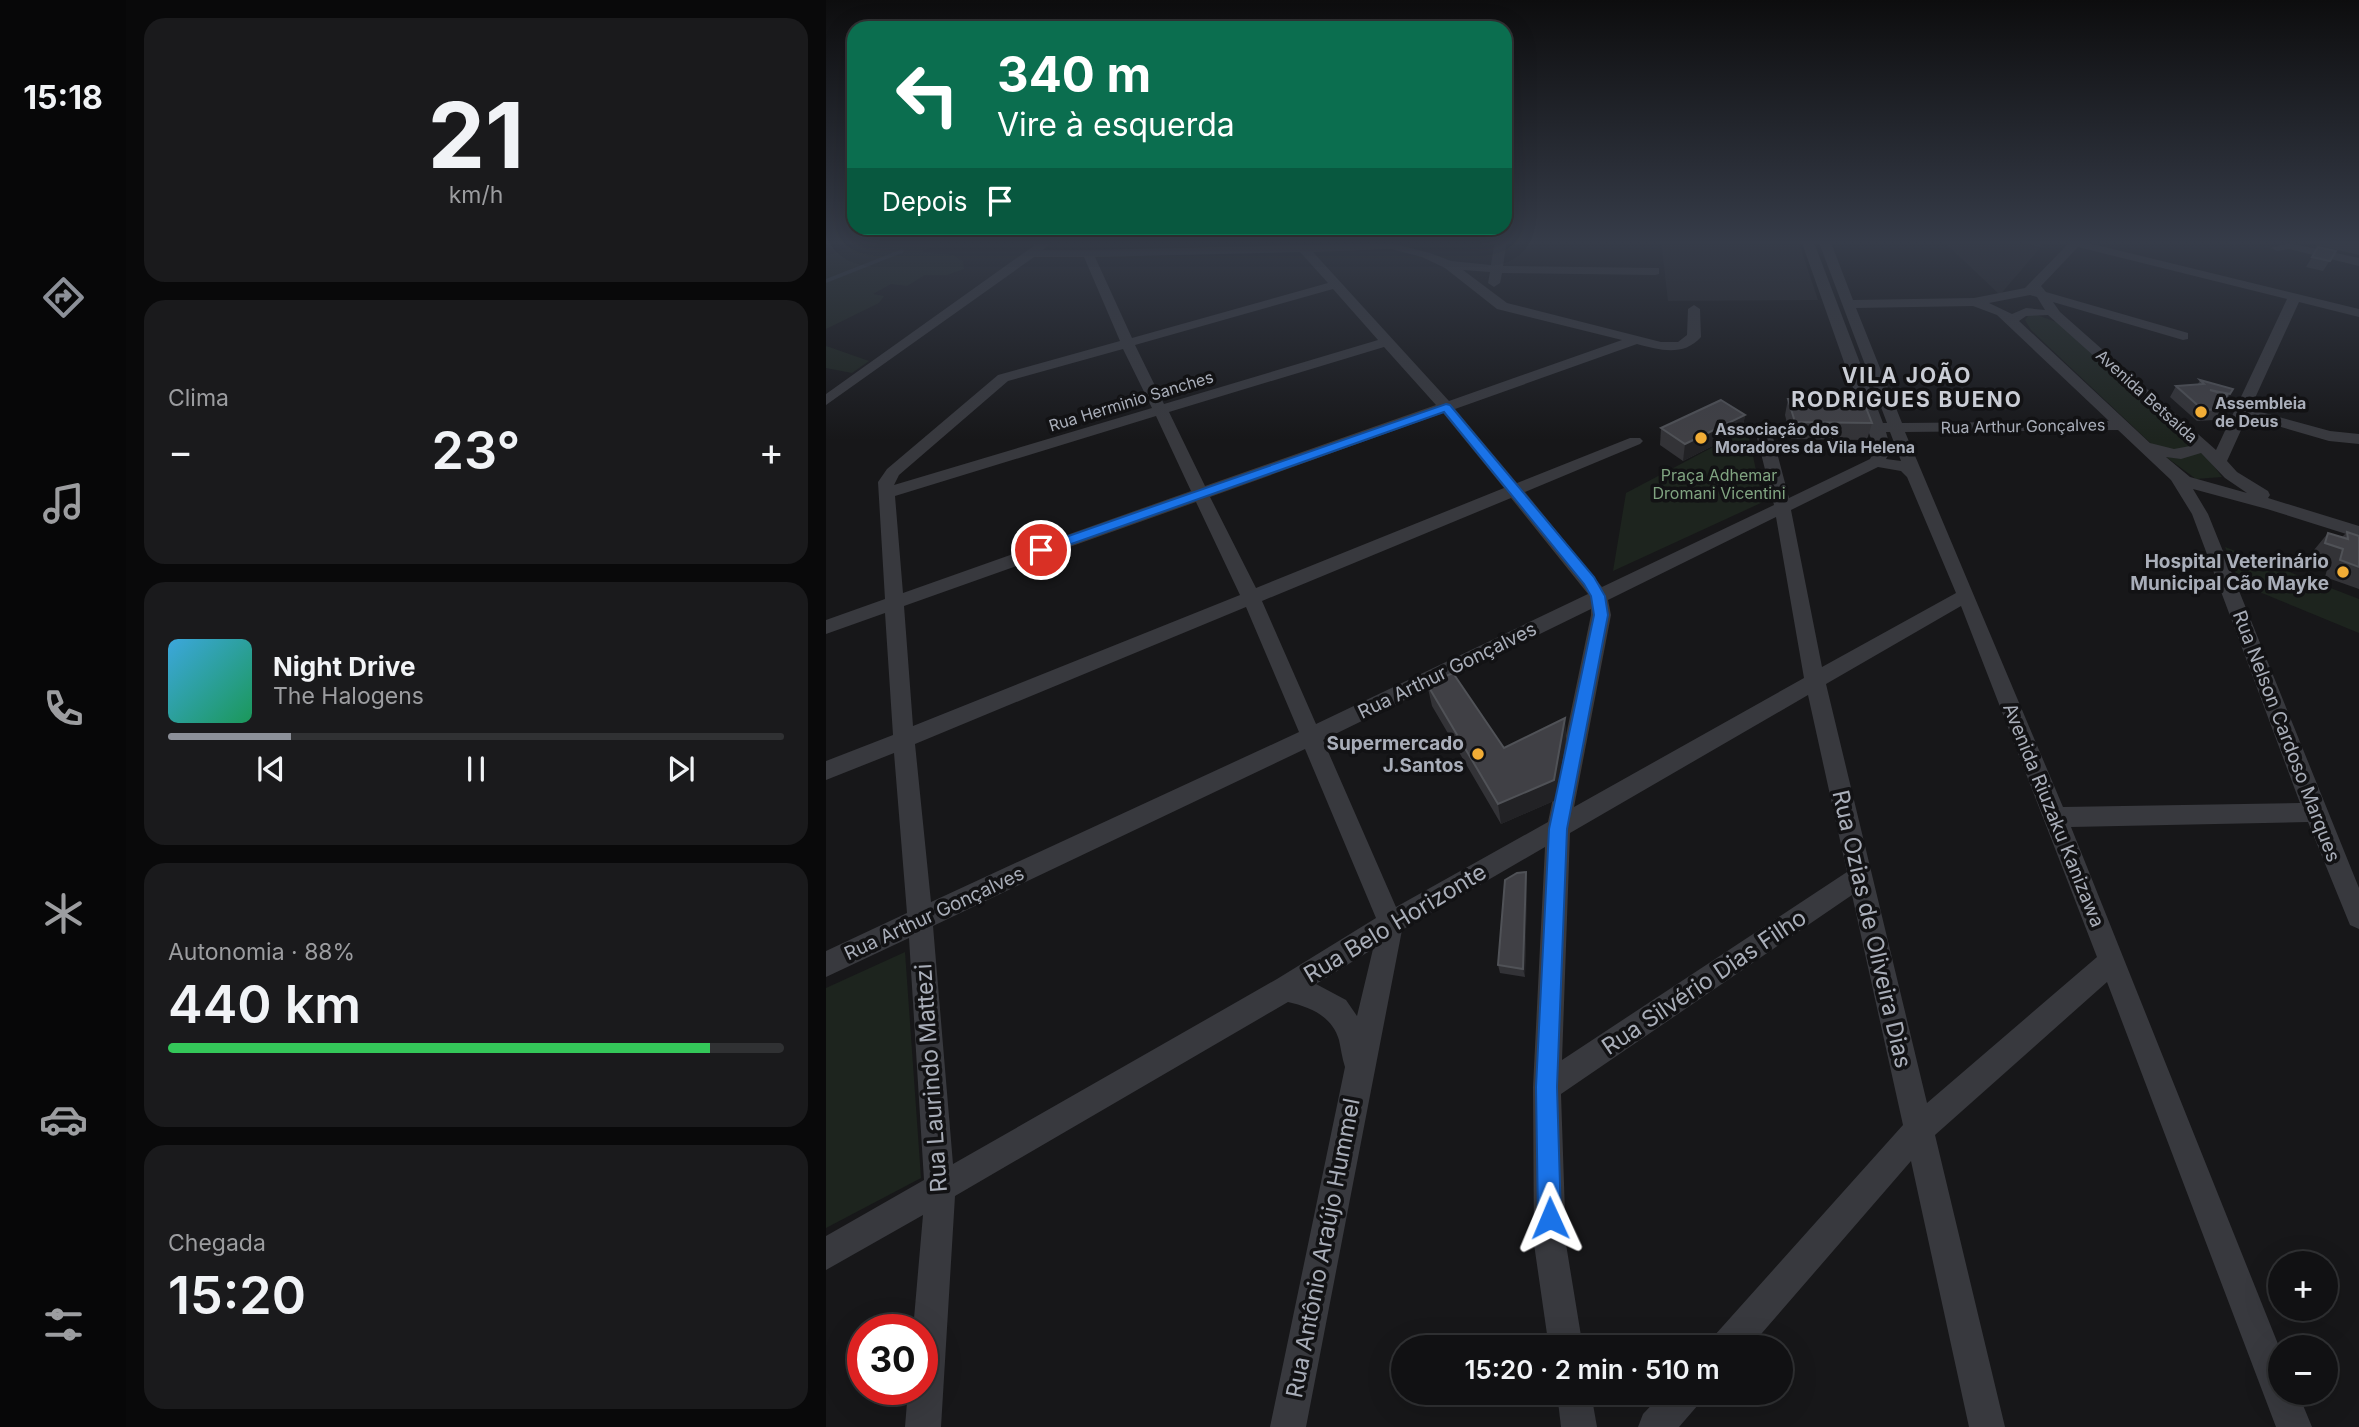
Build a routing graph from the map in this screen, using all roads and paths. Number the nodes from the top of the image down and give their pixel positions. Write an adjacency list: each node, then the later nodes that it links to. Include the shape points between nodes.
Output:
1 (957, 307): 26 (street)
2 (1111, 307): 22 (street)
3 (1256, 307): 22 (street)
4 (1354, 307): 23 (street)
5 (1504, 307): 21 (street)
6 (1832, 307): 32 (street)
7 (1852, 307): 33 (street, Avenida Riuzaku Kanizawa)
8 (1987, 307): 19 (street, Rua Nelson Cardoso Marques)
9 (2022, 307): 19 (street)
10 (2044, 307): 18 (street)
11 (2044, 307): 18 (street, Avenida Betsaída)
12 (2080, 307): 16 (street)
13 (2290, 307): 29 (street)
14 (2331, 307): 17 (street)
15 (1694, 309): 21 (street, via 1694,337 1681,346)
16 (2098, 311): 18 (street, via 2067,309); 20 (street)
17 (2359, 313)
18 (2053, 315): 19 (street, via 2024,312); 25 (street, Avenida Betsaída)
19 (2012, 321): 24 (street, Rua Nelson Cardoso Marques)
20 (2183, 336)
21 (1632, 341): 27 (street)
22 (1127, 342): 28 (street); 45 (street, via 1003,378)
23 (1385, 342): 27 (street); 28 (street, Rua Herminio Sanches)
24 (2096, 384): 25 (street); 31 (street, Rua Nelson Cardoso Marques)
25 (2136, 387): 30 (street, Avenida Betsaída)
26 (826, 401)
27 (1446, 407): 47 (street); 48 (street)
28 (1161, 410): 45 (street, Rua Herminio Sanches); 48 (street)
29 (2242, 411): 34 (street); 36 (street, via 2329,436)
30 (2178, 424): 34 (street, via 2212,432); 37 (street, Avenida Betsaída)
31 (2122, 425): 33 (street, Rua Arthur Gonçalves); 39 (street, Rua Nelson Cardoso Marques)
32 (1877, 428): 33 (street, Rua Arthur Gonçalves); 41 (street, via 1883,450)
33 (1898, 428): 42 (street, Avenida Riuzaku Kanizawa)
34 (2233, 429): 40 (street)
35 (1763, 430): 49 (street, Rua Ozias de Oliveira Dias)
36 (2359, 439)
37 (2197, 440): 39 (street, via 2193,453 2168,453); 40 (street, Avenida Betsaída)
38 (1635, 441): 47 (street)
39 (2143, 445): 44 (street, Rua Nelson Cardoso Marques)
40 (2219, 461): 43 (street, Avenida Betsaída)
41 (1875, 462): 42 (street, via 1906,467); 49 (street, Rua Arthur Gonçalves)
42 (1914, 475): 53 (street, Avenida Riuzaku Kanizawa)
43 (2231, 475): 46 (street, via 2226,485); 50 (street, Avenida Betsaída)
44 (2177, 477): 46 (street, Rua Nelson Cardoso Marques); 51 (street, Rua Nelson Cardoso Marques)
45 (888, 486): 56 (street, Rua Laurindo Mattezi)
46 (2208, 487): 50 (street, Avenida Betsaída); 51 (street, Rua Nelson Cardoso Marques)
47 (1513, 491): 54 (street); 55 (street)
48 (1200, 494): 55 (street); 56 (street)
49 (1782, 505): 54 (street, Rua Arthur Gonçalves); 58 (street, Rua Ozias de Oliveira Dias)
50 (2296, 511): 52 (street, Avenida Betsaída)
51 (2200, 514): 64 (street, Rua Nelson Cardoso Marques)
52 (2359, 532)
53 (1966, 595): 58 (street, Rua Belo Horizonte); 65 (street, Avenida Riuzaku Kanizawa)
54 (1598, 596): 61 (street, Rua Arthur Gonçalves); 66 (street, via 1601,615)
55 (1251, 599): 61 (street); 62 (street)
56 (894, 603): 57 (street); 62 (street, Rua Laurindo Mattezi)
57 (826, 627)
58 (1815, 680): 59 (street, Rua Belo Horizonte); 60 (street, Rua Ozias de Oliveira Dias)
59 (1775, 702): 60 (street, via 1792,702 1815,711); 66 (street, Rua Belo Horizonte)
60 (1828, 732): 67 (street, Rua Ozias de Oliveira Dias)
61 (1310, 736): 69 (street, Rua Arthur Gonçalves); 70 (street)
62 (903, 740): 63 (street); 69 (street, Rua Laurindo Mattezi)
63 (826, 771)
64 (2315, 812): 65 (street); 68 (street, Rua Nelson Cardoso Marques)
65 (2056, 817): 71 (street, Avenida Riuzaku Kanizawa)
66 (1558, 829): 70 (street, Rua Belo Horizonte); 75 (street)
67 (1861, 876): 75 (street, Rua Silvério Dias Filho); 76 (street, Rua Ozias de Oliveira Dias)
68 (2359, 918)
69 (920, 919): 72 (street, Rua Arthur Gonçalves); 77 (street, Rua Laurindo Mattezi)
70 (1391, 923): 73 (street, Rua Belo Horizonte); 74 (street, Rua Antônio Araújo Hummel)
71 (2112, 961): 76 (street); 81 (street, Avenida Riuzaku Kanizawa)
72 (826, 964)
73 (1286, 988): 74 (street, Rua Antônio Araújo Hummel, via 1316,996 1339,1011 1351,1030); 77 (street, Rua Belo Horizonte)
74 (1359, 1069): 86 (street, Rua Antônio Araújo Hummel)
75 (1547, 1087): 79 (street, via 1550,1244)
76 (1917, 1131): 80 (street); 89 (street, Rua Ozias de Oliveira Dias)
77 (940, 1191): 78 (street, Rua Belo Horizonte); 85 (street, Rua Laurindo Mattezi)
78 (826, 1254)
79 (1564, 1335)
80 (1737, 1335)
81 (2268, 1361)
82 (1576, 1405): 87 (street)
83 (1675, 1405): 88 (street)
84 (2285, 1405): 90 (street, Avenida Riuzaku Kanizawa)
85 (923, 1427)
86 (1289, 1427)
87 (1579, 1427)
88 (1656, 1427)
89 (1987, 1427)
90 (2294, 1427)

